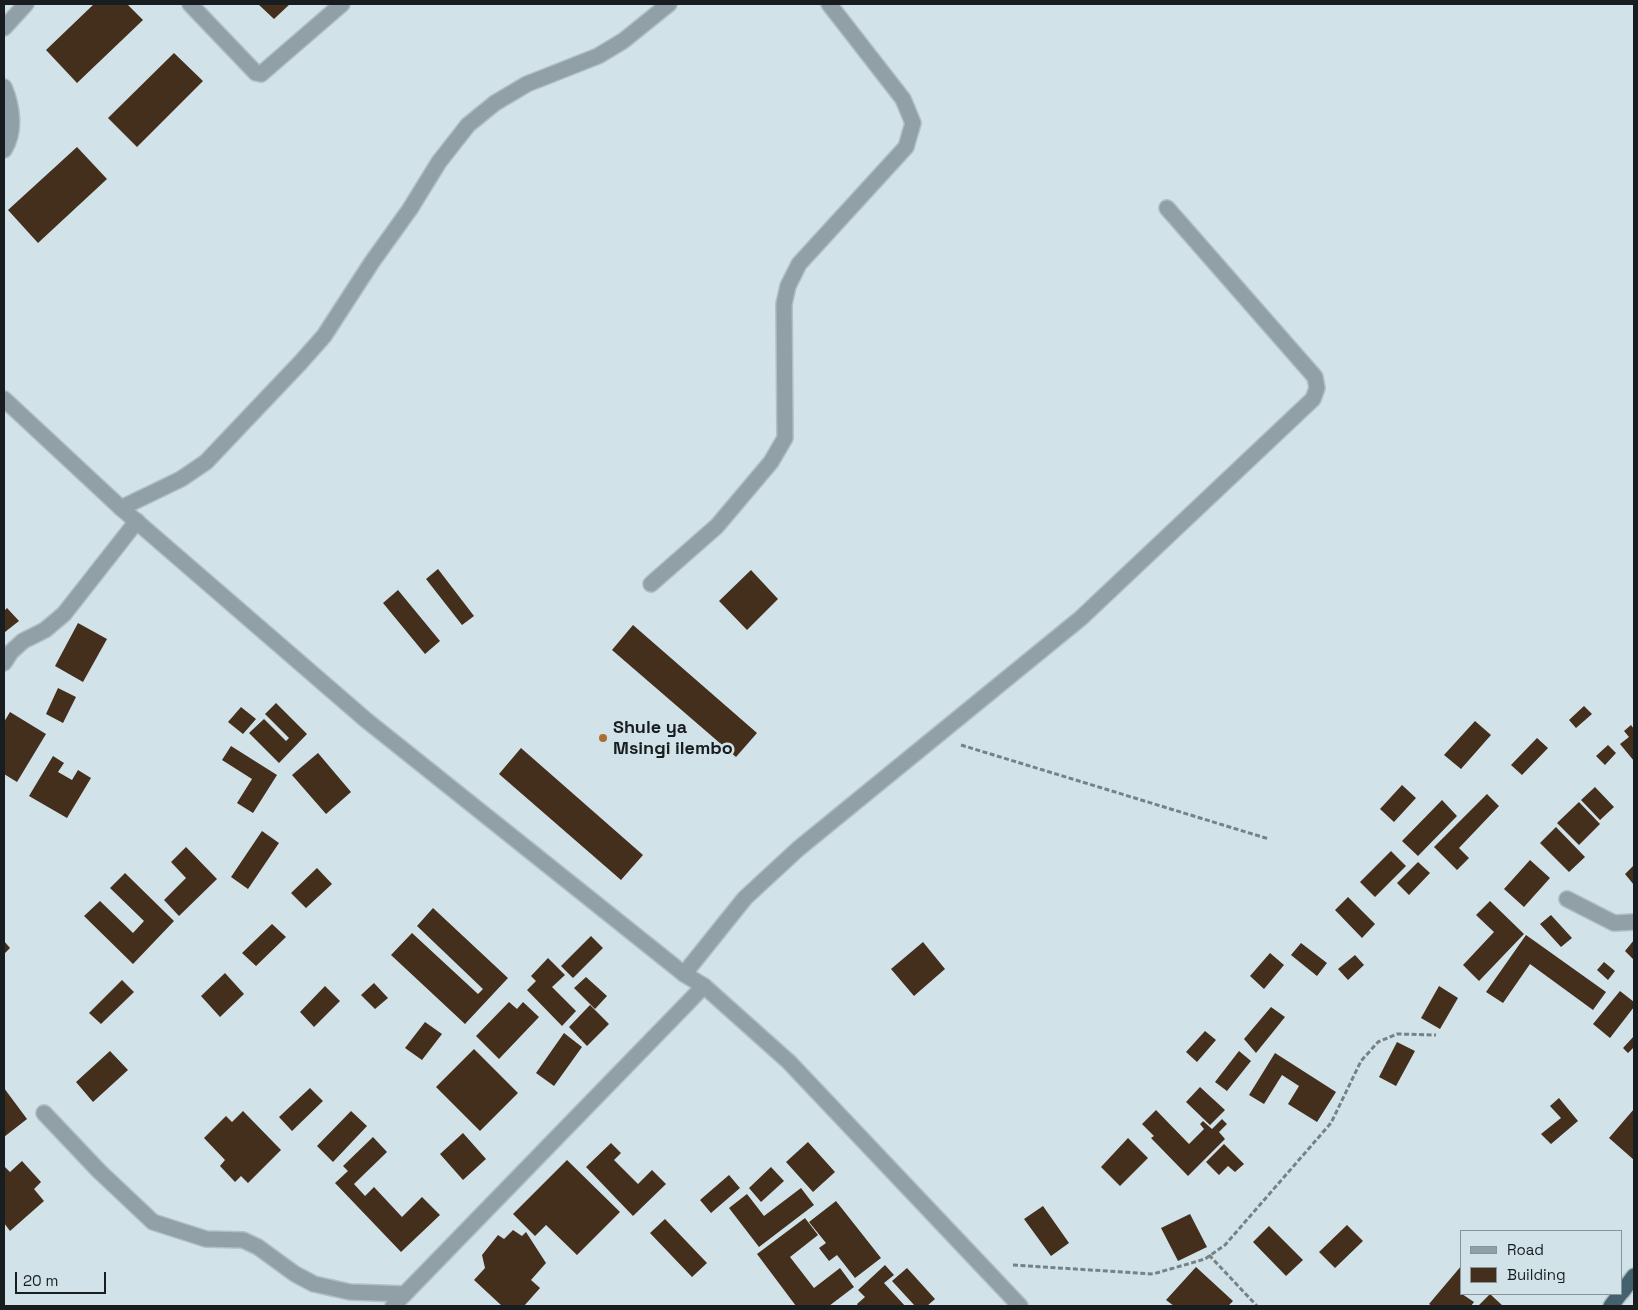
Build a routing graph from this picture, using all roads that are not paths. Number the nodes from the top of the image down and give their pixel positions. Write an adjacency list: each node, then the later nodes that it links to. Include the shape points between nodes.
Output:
1 (26, 4): 6 (street)
2 (190, 4): 3 (street, via 256,73 261,74)
3 (342, 4)
4 (669, 4): 11 (street, via 623,41 598,56 527,84 495,103 468,125 439,162 324,336 300,363 206,462 181,479)
5 (829, 4): 13 (street, via 903,99 913,123 906,147 799,264 788,286 784,304 785,438 771,462 717,526)
6 (4, 28)
7 (4, 87): 8 (street, via 12,116)
8 (4, 150)
9 (1166, 208): 17 (street, via 1315,377 1317,388 1313,399 1081,618 798,849 745,898)
10 (4, 399): 11 (street)
11 (121, 508): 12 (street)
12 (137, 521): 14 (street, via 64,614 45,630 23,641); 17 (street, via 366,720)
13 (651, 584)
14 (4, 663)
15 (1567, 899): 16 (street, via 1614,922)
16 (1634, 922)
17 (684, 974): 18 (street)
18 (704, 986): 22 (street); 25 (street, via 789,1062)
19 (44, 1113): 22 (street, via 153,1222 206,1239 243,1240 314,1284 350,1292)
20 (1634, 1276): 21 (highway)
21 (1623, 1290)
22 (406, 1294): 24 (street)
23 (1619, 1295): 26 (highway)
24 (393, 1306)
25 (1020, 1306)
26 (1611, 1306)

